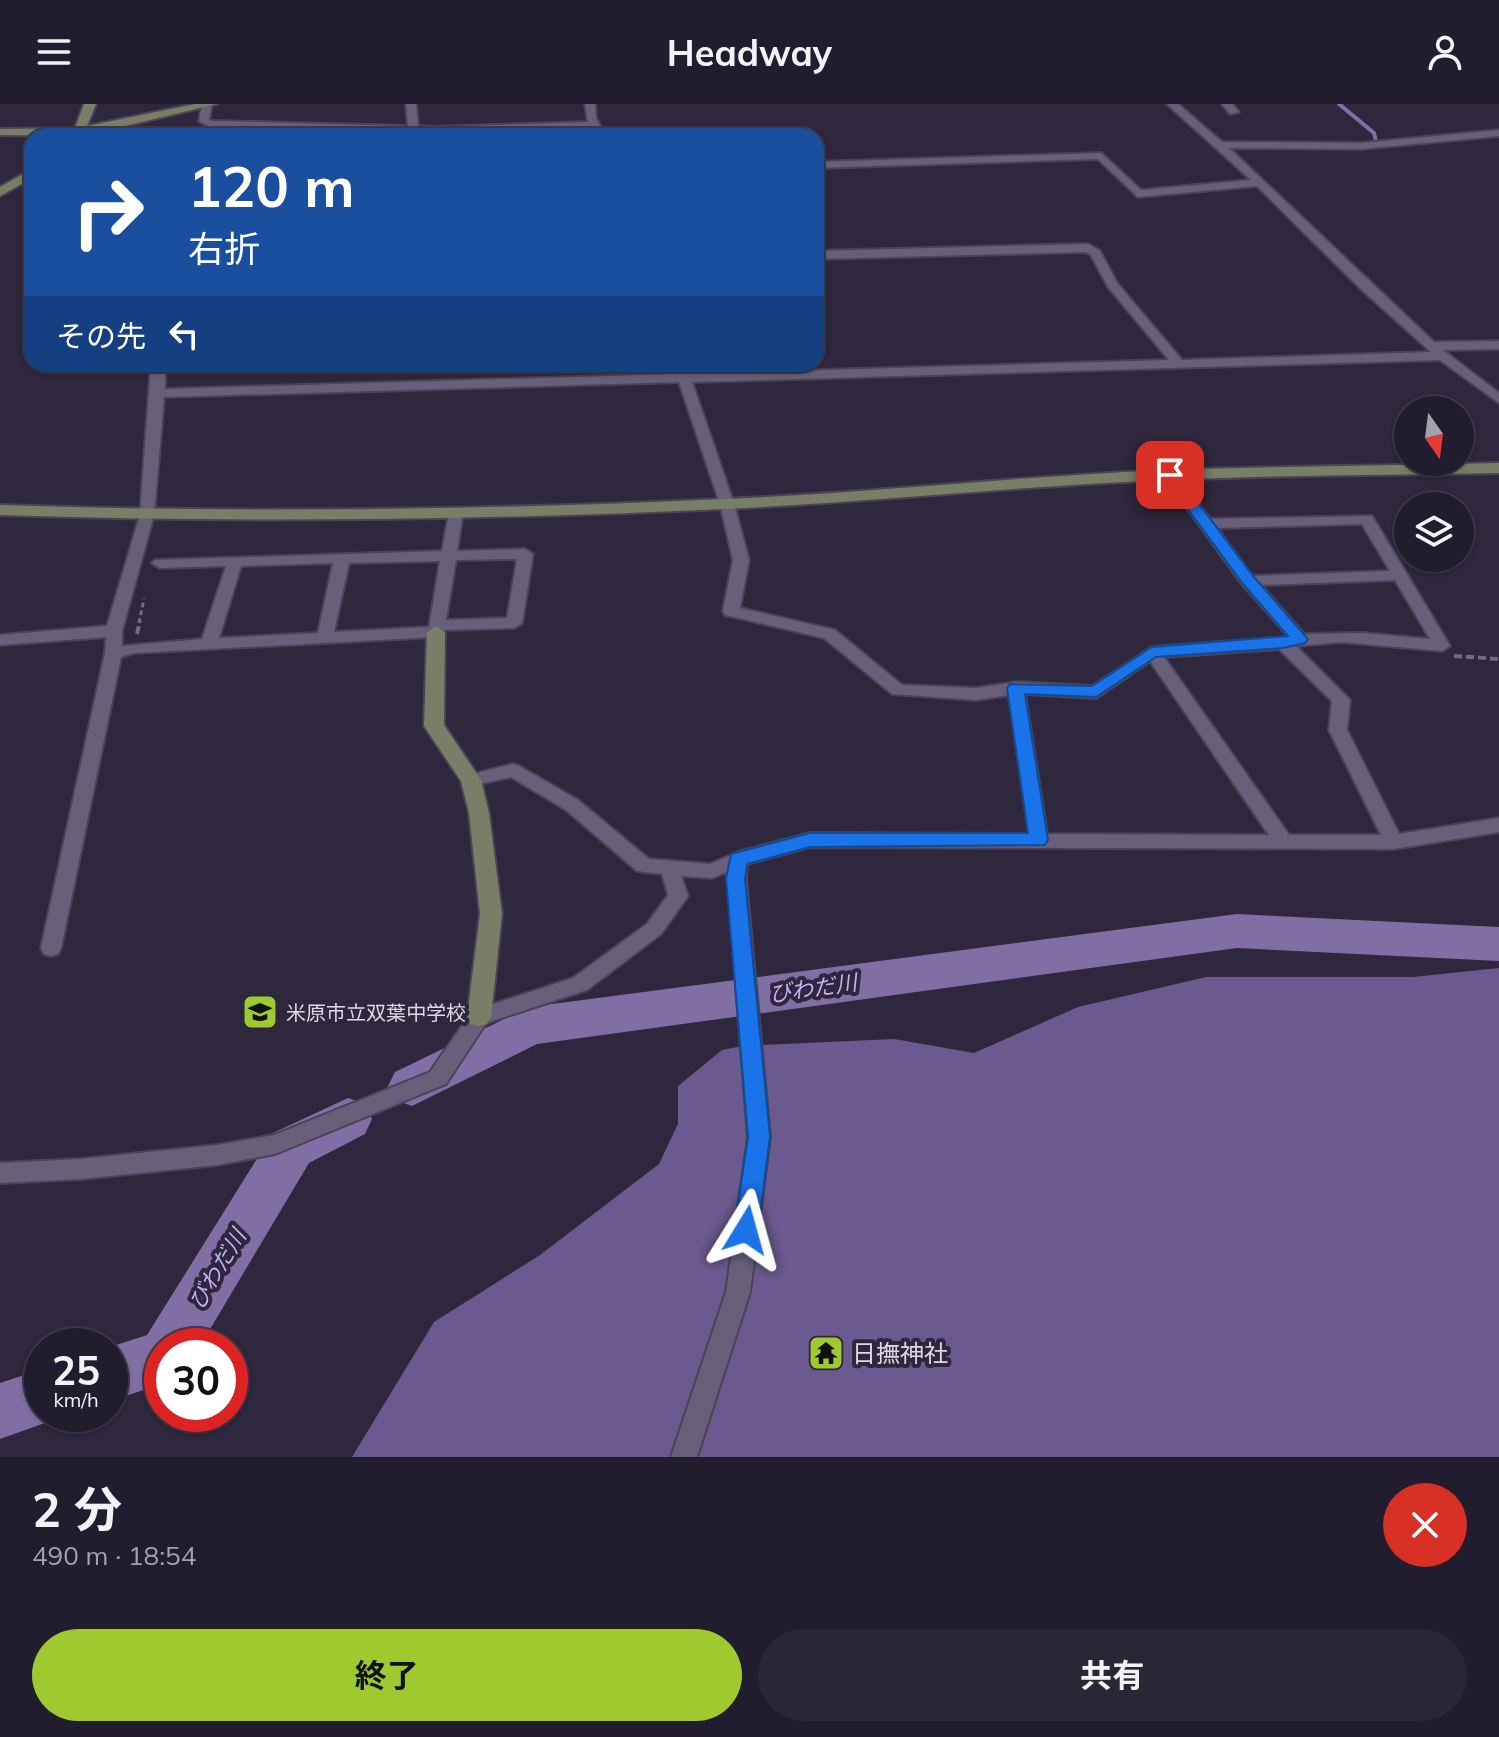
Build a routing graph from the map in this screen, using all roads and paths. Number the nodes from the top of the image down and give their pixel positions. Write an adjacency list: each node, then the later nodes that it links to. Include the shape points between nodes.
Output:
1 (90, 104): 7 (street)
2 (208, 104): 6 (street, via 204,121); 8 (street)
3 (411, 104): 11 (street)
4 (590, 104): 12 (street)
5 (1172, 104): 16 (street)
6 (210, 124): 9 (street); 10 (street)
7 (80, 128)
8 (104, 128)
9 (207, 128)
10 (372, 128)
11 (413, 128)
12 (597, 128)
13 (0, 132): 14 (street)
14 (24, 133)
15 (1499, 133): 16 (street, via 1361,146)
16 (1218, 145): 19 (street)
17 (824, 165): 19 (street, via 1101,156 1138,194)
18 (24, 178): 20 (street)
19 (1259, 183): 23 (street)
20 (0, 192)
21 (824, 255): 24 (street, via 1088,248)
22 (1499, 345): 23 (street)
23 (1436, 351): 24 (street); 30 (street)
24 (1179, 364): 25 (street)
25 (824, 369)
26 (158, 372): 29 (street)
27 (657, 372): 29 (street)
28 (681, 372): 33 (street)
29 (158, 393): 36 (street)
30 (1499, 399)
31 (1499, 468): 32 (street)
32 (1170, 475): 33 (street); 37 (street)
33 (727, 504): 35 (street); 52 (street, via 741,560 731,611 829,634 898,690 976,694)
34 (0, 510): 36 (street)
35 (456, 513): 36 (street); 38 (street)
36 (147, 515): 45 (street)
37 (1206, 524): 42 (street, via 1367,519); 43 (street)
38 (449, 554): 39 (street); 44 (street); 44 (street, via 525,554 514,623)
39 (342, 558): 40 (street); 46 (street)
40 (235, 561): 41 (street); 49 (street)
41 (160, 563)
42 (1400, 575): 43 (street); 48 (street, via 1442,646 1342,636)
43 (1248, 581): 48 (street)
44 (437, 629): 46 (street); 53 (street, via 434,726)
45 (114, 631): 47 (street); 51 (street)
46 (325, 638): 49 (street)
47 (0, 640)
48 (1291, 641): 50 (street); 57 (street, via 1341,700 1338,730)
49 (209, 644): 51 (street)
50 (1152, 652): 52 (street, via 1096,692); 56 (street)
51 (113, 653): 60 (street)
52 (1016, 688): 55 (street)
53 (471, 780): 59 (street, via 513,770 572,805 644,866); 61 (street, via 491,914)
54 (1499, 825): 57 (street)
55 (1039, 840): 56 (street); 58 (street, via 810,840)
56 (1283, 840): 57 (street)
57 (1394, 842)
58 (738, 859): 59 (street, via 712,871); 63 (street, via 759,1137 738,1292)
59 (670, 870): 61 (street, via 678,896 654,929 580,984)
60 (51, 948)
61 (479, 1017): 62 (street, via 438,1078 275,1144 217,1155)
62 (0, 1173)
63 (684, 1457)

